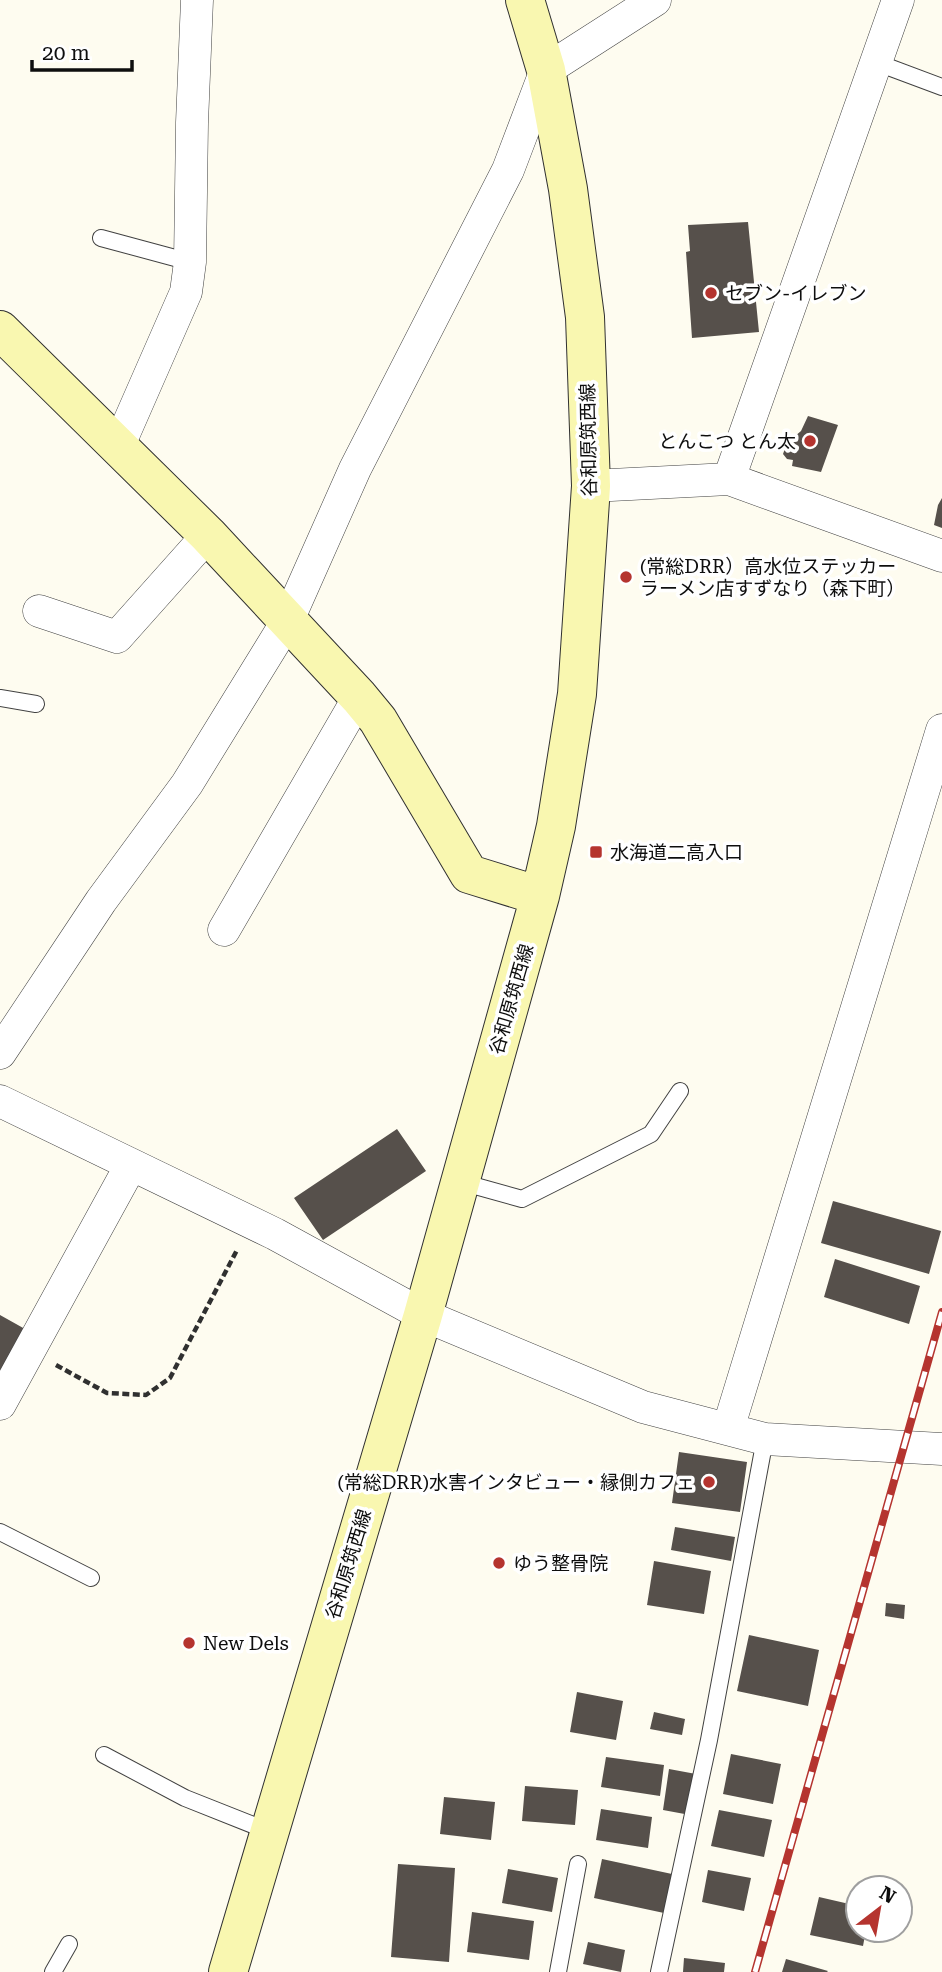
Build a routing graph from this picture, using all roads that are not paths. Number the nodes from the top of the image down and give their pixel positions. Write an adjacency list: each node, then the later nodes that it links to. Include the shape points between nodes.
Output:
1 (197, 0): 9 (street)
2 (525, 0): 6 (main road, 谷和原筑西線)
3 (655, 0): 6 (street)
4 (898, 0): 5 (street)
5 (875, 62): 7 (lane); 12 (street)
6 (546, 70): 13 (main road, 谷和原筑西線, via 585,317); 17 (street, via 508,170 355,469)
7 (942, 87)
8 (101, 238): 9 (lane)
9 (190, 262): 11 (street, via 186,292)
10 (0, 330): 11 (main road)
11 (119, 445): 14 (main road)
12 (729, 479): 13 (street); 15 (street)
13 (591, 486): 22 (main road, 谷和原筑西線, via 577,694)
14 (208, 535): 16 (street, via 117,637); 17 (main road)
15 (942, 556)
16 (39, 611)
17 (288, 620): 18 (main road); 24 (street, via 187,784 101,901)
18 (359, 696): 22 (main road, via 378,720 469,874); 23 (street)
19 (0, 698): 20 (lane)
20 (36, 705)
21 (942, 730): 31 (street)
22 (540, 896): 28 (main road, 谷和原筑西線)
23 (224, 930)
24 (0, 1053)
25 (680, 1091): 28 (lane, via 651,1134 522,1199)
26 (0, 1101): 27 (street)
27 (131, 1165): 29 (street, via 251,1222); 30 (street)
28 (461, 1182): 29 (main road, 谷和原筑西線)
29 (423, 1315): 31 (street, via 643,1407); 37 (main road, 谷和原筑西線)
30 (0, 1404)
31 (728, 1429): 32 (street)
32 (765, 1439): 33 (street); 43 (lane, via 709,1740)
33 (942, 1449)
34 (0, 1532): 35 (lane)
35 (92, 1578)
36 (104, 1755): 37 (lane, via 185,1798)
37 (268, 1831): 41 (main road, 谷和原筑西線)
38 (578, 1864): 42 (lane)
39 (69, 1944): 40 (lane)
40 (53, 1972)
41 (228, 1972)
42 (558, 1972)
43 (659, 1972)

